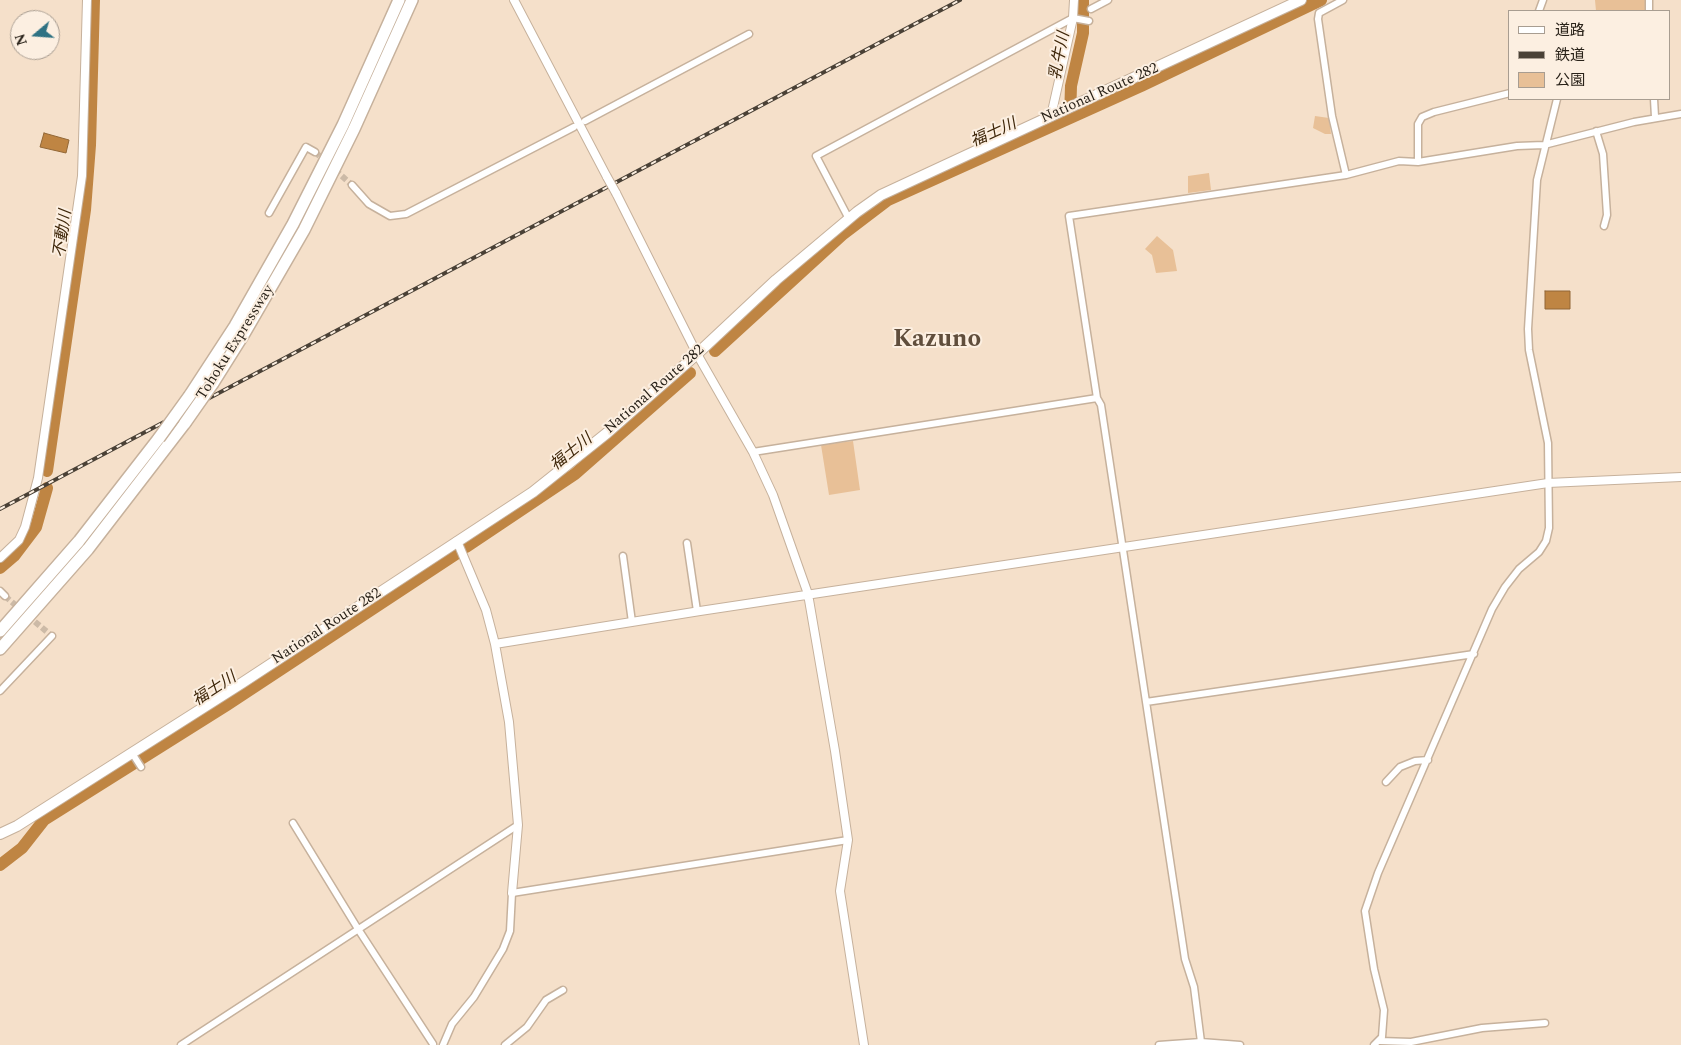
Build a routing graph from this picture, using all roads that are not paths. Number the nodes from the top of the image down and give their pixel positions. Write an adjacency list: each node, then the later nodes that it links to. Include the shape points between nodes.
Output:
1 (88, 0): 39 (street, via 82,176 44,440 26,527 19,540)
2 (400, 0): 43 (highway, Tohoku Expressway, bridge, via 347,117 293,224 235,326 159,438 79,541)
3 (412, 0): 46 (highway, Tohoku Expressway, bridge, via 304,230 213,383 88,549)
4 (514, 0): 30 (street, bridge)
5 (1074, 0): 10 (street)
6 (1108, 0): 9 (street)
7 (1301, 0): 16 (highway, National Route 282)
8 (1344, 0): 25 (street, via 1319,13 1318,18 1332,116)
9 (1091, 9)
10 (1075, 19): 11 (street); 16 (street); 28 (street, via 816,156)
11 (1088, 21)
12 (749, 34): 19 (street)
13 (1508, 94): 24 (street, via 1422,117 1418,124)
14 (1557, 100): 22 (street)
15 (1654, 100): 18 (street)
16 (1055, 114): 28 (highway, National Route 282, via 903,183)
17 (1681, 114): 18 (street)
18 (1655, 117): 21 (street)
19 (584, 121)
20 (574, 127): 26 (street, via 406,214 390,216 369,204)
21 (1596, 131): 22 (street); 29 (street, via 1603,154 1607,215)
22 (1544, 146): 24 (street, via 1517,146); 34 (street, via 1537,180 1528,329 1547,434)
23 (315, 152): 27 (street, via 306,147)
24 (1418, 162): 25 (street, via 1399,161)
25 (1346, 174): 31 (street, via 1069,216)
26 (352, 184)
27 (269, 213)
28 (849, 219): 30 (highway, National Route 282, via 776,280)
29 (1604, 226)
30 (697, 354): 32 (street); 35 (highway, National Route 282, via 576,459 533,492)
31 (1097, 398): 32 (street); 37 (street, via 1101,405)
32 (752, 452): 40 (street, via 773,495)
33 (1681, 477): 34 (street)
34 (1548, 483): 37 (street); 47 (street, via 1549,528 1546,541 1504,587)
35 (457, 541): 45 (street, via 486,610); 50 (highway, National Route 282)
36 (687, 543): 41 (street)
37 (1122, 547): 40 (street); 49 (street)
38 (623, 556): 42 (street)
39 (0, 558)
40 (808, 594): 41 (street); 57 (street)
41 (697, 611): 42 (street)
42 (632, 622): 45 (street)
43 (0, 631)
44 (52, 636): 48 (street)
45 (495, 644): 55 (street, via 510,731)
46 (0, 649)
47 (1474, 654): 49 (street); 51 (street)
48 (0, 690)
49 (1146, 702): 62 (street, via 1185,959 1194,987)
50 (132, 753): 52 (street); 56 (highway, National Route 282)
51 (1428, 760): 53 (street, via 1400,767); 63 (street, via 1378,873 1365,911 1384,1010 1385,1023)
52 (141, 767)
53 (1386, 782)
54 (293, 823): 59 (street)
55 (518, 825): 58 (street); 59 (street)
56 (0, 834)
57 (848, 840): 58 (street); 68 (street, via 840,891)
58 (512, 892): 66 (street, via 510,931 503,949 474,997 452,1024)
59 (358, 929): 64 (street); 65 (street)
60 (563, 990): 67 (street, via 546,1000 527,1027)
61 (1545, 1023): 63 (street, via 1482,1028 1411,1042)
62 (1201, 1042): 69 (street); 70 (street)
63 (1377, 1043)
64 (185, 1044)
65 (433, 1045)
66 (443, 1045)
67 (505, 1045)
68 (864, 1045)
69 (1159, 1045)
70 (1240, 1045)

